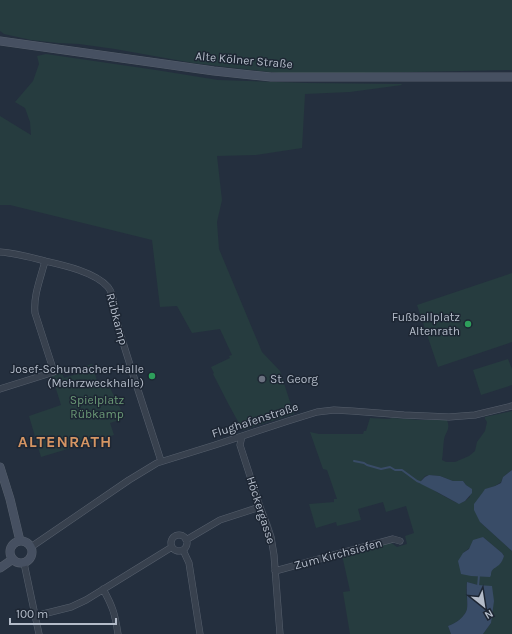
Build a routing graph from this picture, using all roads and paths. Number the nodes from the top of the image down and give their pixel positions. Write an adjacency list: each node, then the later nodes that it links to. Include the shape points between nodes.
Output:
1 (0, 41): 2 (main road, Alte Kölner Straße, via 271,77)
2 (512, 77)
3 (0, 252): 4 (street, Rübkamp)
4 (45, 261): 5 (street, via 34,306 54,372); 8 (street, Rübkamp, via 85,273 109,288 127,357)
5 (0, 389)
6 (512, 406): 7 (street, Flughafenstraße, via 474,415 449,416 326,411)
7 (242, 436): 8 (street, Flughafenstraße); 10 (street, Höckergasse, via 240,445)
8 (162, 461): 14 (street, Flughafenstraße, via 129,480)
9 (0, 466): 12 (main road)
10 (260, 507): 11 (street, via 220,520); 20 (street, Höckergasse, via 271,537)
11 (186, 540): 15 (street, via 182,536 177,536 172,541); 16 (street, via 187,545)
12 (20, 541): 14 (main road); 17 (main road, via 10,550)
13 (400, 541): 20 (street, Zum Kirchsiefen, via 393,539)
14 (31, 547): 18 (main road, via 31,558)
15 (172, 547): 16 (street, via 178,551); 21 (street)
16 (183, 550): 25 (street, via 189,563)
17 (12, 559): 18 (main road); 19 (main road)
18 (24, 563): 22 (street)
19 (0, 568)
20 (275, 571): 26 (street, Höckergasse)
21 (103, 589): 22 (street, via 71,607); 24 (street, via 113,608)
22 (35, 616): 23 (street)
23 (39, 634)
24 (118, 634)
25 (200, 634)
26 (280, 634)

